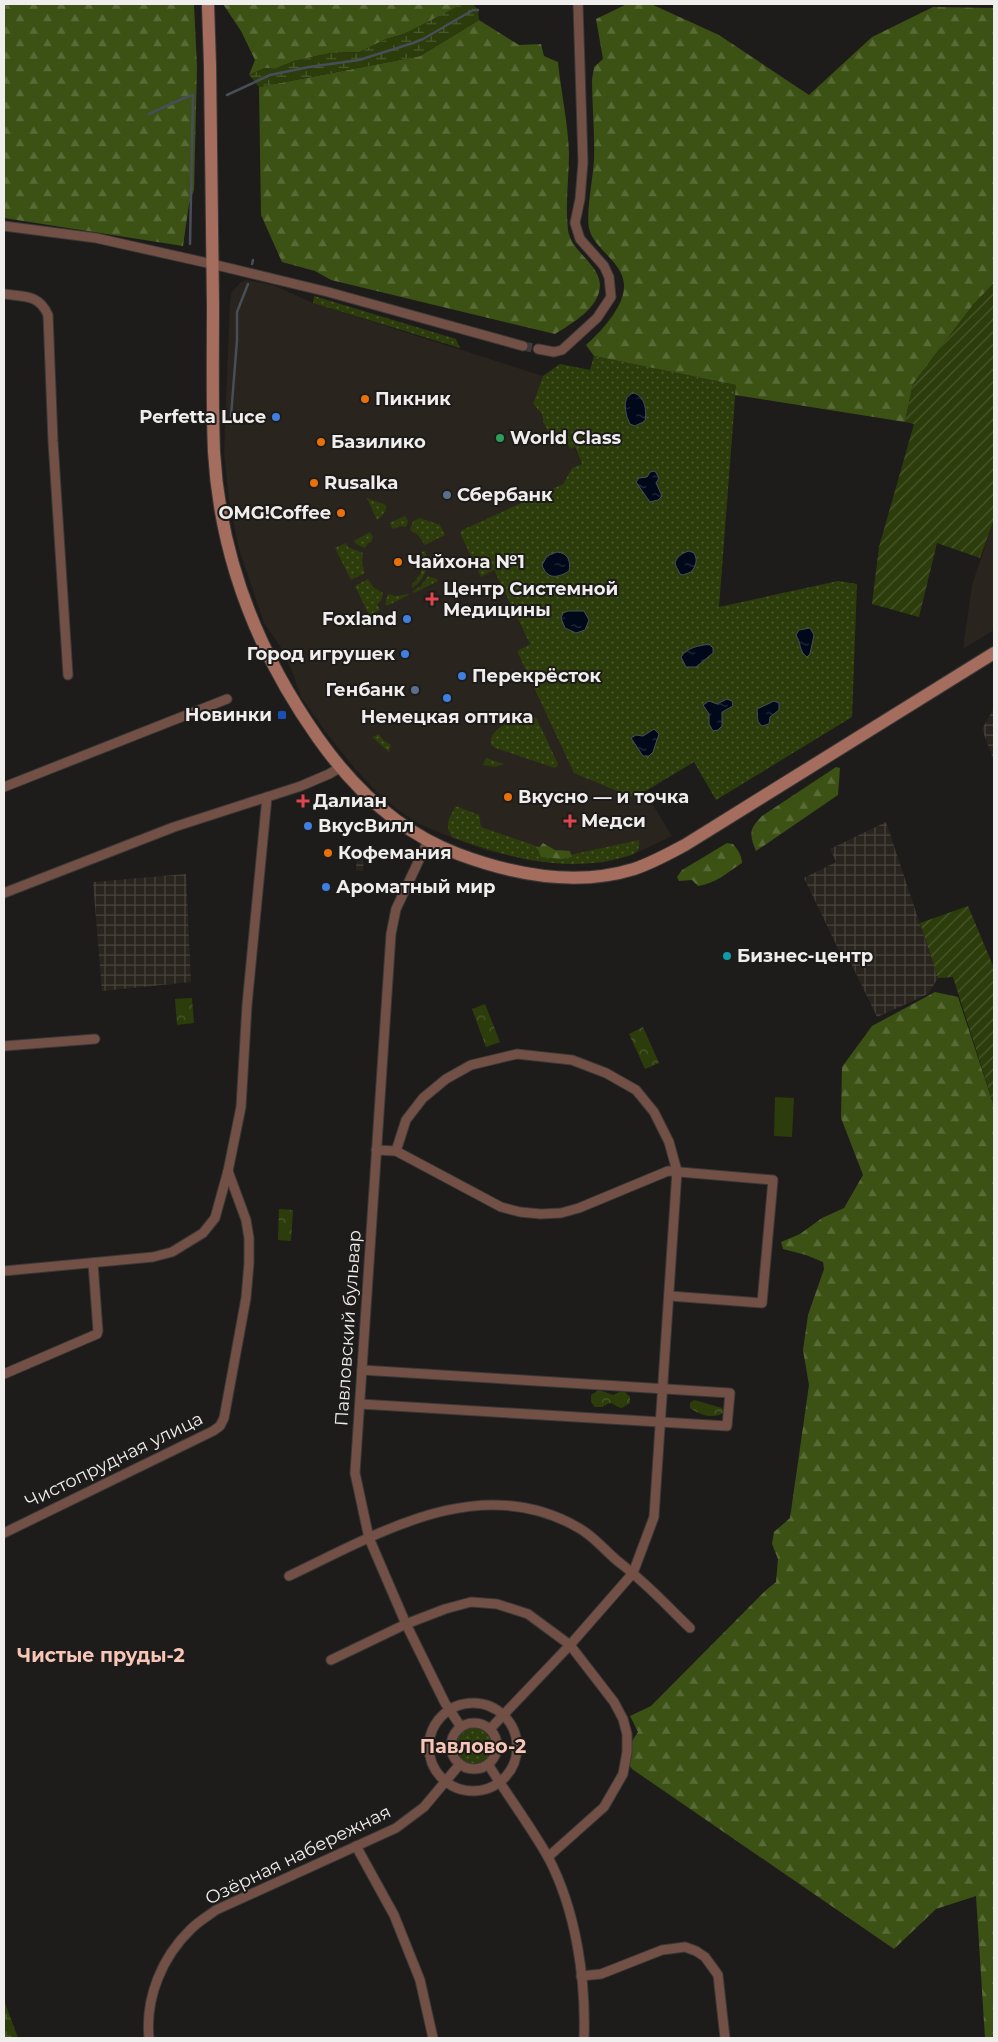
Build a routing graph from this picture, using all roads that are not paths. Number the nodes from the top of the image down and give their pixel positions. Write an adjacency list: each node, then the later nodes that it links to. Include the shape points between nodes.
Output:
1 (208, 4): 4 (main road)
2 (578, 4): 7 (street, via 583,162 575,223 580,240 610,277 611,297 597,318 562,350)
3 (4, 226): 4 (street, via 96,238)
4 (212, 264): 6 (street); 11 (main road, via 214,453 225,531 246,606 265,650 296,706)
5 (4, 294): 9 (street, via 35,298 44,304 48,315)
6 (523, 346)
7 (538, 349)
8 (994, 653): 14 (main road, via 692,840 634,869 594,877 540,876 472,859)
9 (68, 674)
10 (227, 699): 12 (street)
11 (341, 767): 13 (street, via 317,780); 14 (main road, via 384,812)
12 (4, 787)
13 (267, 796): 15 (street, via 174,827); 21 (street, via 246,1005 241,1108)
14 (428, 841): 18 (street, Павловский бульвар, via 396,909 390,940)
15 (4, 893)
16 (95, 1039): 17 (street)
17 (4, 1046)
18 (376, 1150): 19 (street); 25 (street, Павловский бульвар)
19 (396, 1151): 20 (street, via 501,1207 541,1214 580,1208); 20 (street, via 406,1120 423,1098 446,1079 471,1065 516,1054 572,1060 606,1073 636,1090 654,1112 669,1142)
20 (677, 1170): 24 (street); 24 (street, via 773,1180 762,1302)
21 (228, 1171): 22 (street, via 215,1218 203,1233 172,1252); 30 (street, Чистопрудная улица, via 250,1238 246,1298 220,1426)
22 (93, 1263): 23 (street); 26 (street, via 97,1334)
23 (4, 1271)
24 (670, 1296): 27 (street)
25 (362, 1370): 27 (street); 28 (street, Павловский бульвар)
26 (4, 1374)
27 (664, 1388): 29 (street); 29 (street, via 730,1393 727,1426)
28 (360, 1404): 29 (street); 31 (street, Павловский бульвар, via 356,1473)
29 (662, 1422): 32 (street, via 654,1518)
30 (4, 1533)
31 (368, 1538): 32 (street, via 429,1513 453,1508 483,1505 517,1507 547,1514 578,1527); 33 (street); 34 (street, Павловский бульвар)
32 (633, 1573): 35 (street); 36 (street)
33 (288, 1576)
34 (406, 1624): 36 (street, via 471,1602 497,1604 528,1614); 37 (street); 38 (street, Павловский бульвар)
35 (690, 1628)
36 (570, 1645): 39 (street); 47 (street, via 614,1702 627,1734 627,1752 623,1774 604,1807)
37 (331, 1660)
38 (449, 1710): 39 (street, via 459,1705 482,1704); 40 (street, Павловский бульвар); 44 (street, via 438,1720 429,1746 436,1772)
39 (504, 1714): 41 (street); 45 (street, via 518,1741 517,1757 511,1772)
40 (461, 1727): 41 (street, via 476,1723); 42 (street, via 452,1741 454,1758)
41 (490, 1729): 43 (street, via 497,1743 494,1758)
42 (460, 1764): 43 (street, via 474,1769); 44 (street, Озёрная набережная)
43 (488, 1764): 45 (street)
44 (446, 1782): 45 (street, via 473,1792 487,1790); 46 (street, Озёрная набережная, via 424,1807 396,1828)
45 (500, 1783): 47 (street)
46 (356, 1846): 49 (street, Озёрная набережная, via 216,1910 192,1928 170,1952 158,1977 150,2004); 50 (street, via 394,1914 420,1980)
47 (548, 1857): 48 (street, via 566,1897)
48 (581, 1976): 51 (street); 52 (street, via 601,1974 662,1950 685,1948 696,1951 705,1957 718,1975)
49 (149, 2038)
50 (433, 2038)
51 (584, 2038)
52 (726, 2038)

